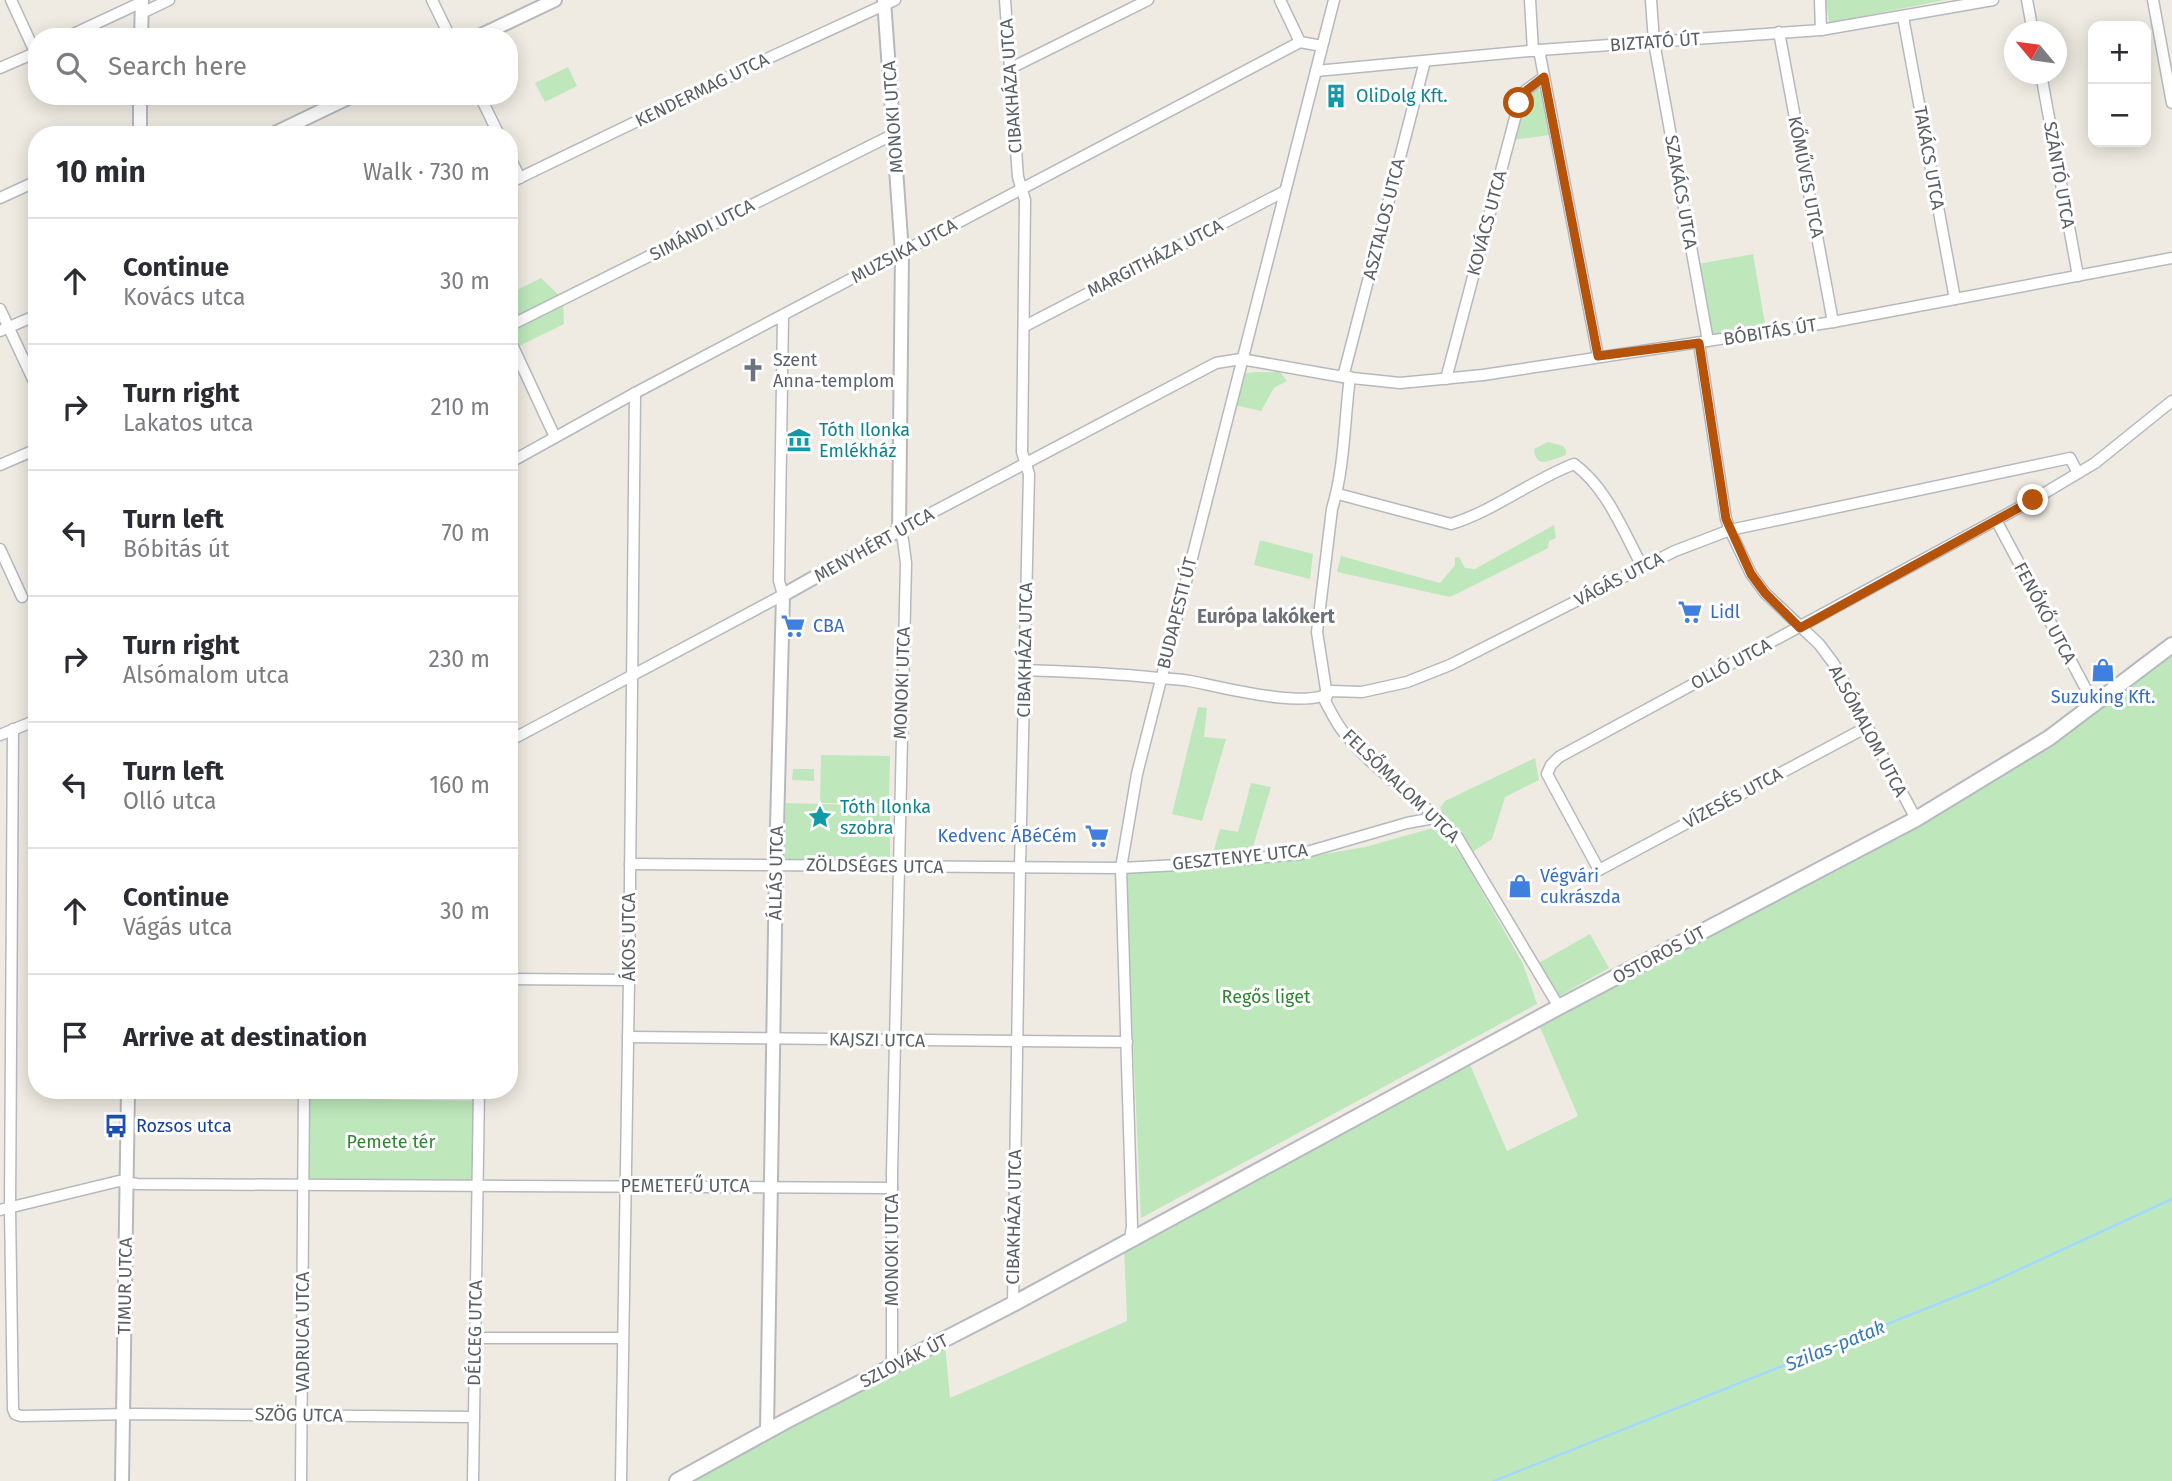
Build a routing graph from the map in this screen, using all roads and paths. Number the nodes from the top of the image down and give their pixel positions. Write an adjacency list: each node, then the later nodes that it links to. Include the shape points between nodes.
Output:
1 (11, 0): 25 (street)
2 (169, 0): 16 (street)
3 (432, 0): 21 (street)
4 (555, 0): 22 (street)
5 (1005, 0): 33 (street, CIBAKHÁZA UTCA)
6 (1148, 0): 33 (street)
7 (1280, 0): 26 (street)
8 (1334, 0): 28 (street, BUDAPESTI ÚT)
9 (1530, 0): 29 (street)
10 (1651, 0): 27 (street, SZAKÁCS UTCA)
11 (1820, 0): 23 (street)
12 (1993, 0): 17 (street, BIZTATÓ ÚT)
13 (2027, 0): 18 (street)
14 (2153, 0): 37 (street)
15 (887, 2): 44 (street, MONOKI UTCA); 46 (street, KENDERMAG UTCA)
16 (142, 5): 19 (street); 20 (street)
17 (1903, 17): 23 (street, BIZTATÓ ÚT); 54 (street, TAKÁCS UTCA)
18 (2031, 21)
19 (88, 28)
20 (141, 28)
21 (446, 28)
22 (496, 28)
23 (1821, 30): 24 (street, BIZTATÓ ÚT)
24 (1779, 32): 27 (street, BIZTATÓ ÚT); 59 (street, KŐMŰVES UTCA)
25 (28, 35)
26 (1300, 42): 28 (street); 48 (street, MUZSIKA UTCA)
27 (1654, 42): 29 (street, BIZTATÓ ÚT); 62 (street, SZAKÁCS UTCA)
28 (1322, 46): 34 (street, BUDAPESTI ÚT)
29 (1536, 50): 31 (street, BIZTATÓ ÚT); 35 (street)
30 (28, 56): 32 (street)
31 (1425, 61): 34 (street, BIZTATÓ ÚT); 67 (street, ASZTALOS UTCA)
32 (0, 68)
33 (1011, 68): 48 (street, CIBAKHÁZA UTCA)
34 (1316, 71): 49 (street, BUDAPESTI ÚT)
35 (1544, 77): 63 (street); 68 (street, KOVÁCS UTCA, via 1519,103)
36 (2043, 84): 53 (street, SZÁNTÓ UTCA)
37 (2172, 103)
38 (140, 105): 41 (street)
39 (333, 105): 42 (street)
40 (484, 105): 43 (street)
41 (138, 126)
42 (290, 126)
43 (495, 126)
44 (894, 134): 51 (street, MONOKI UTCA); 58 (street, SIMÁNDI UTCA)
45 (518, 174): 46 (street)
46 (520, 178)
47 (28, 185): 50 (street)
48 (1021, 190): 51 (street, MUZSIKA UTCA); 60 (street, CIBAKHÁZA UTCA, via 1025,200)
49 (1284, 191): 60 (street, MARGITHÁZA UTCA); 65 (street, BUDAPESTI ÚT)
50 (0, 198)
51 (902, 253): 56 (street, MUZSIKA UTCA); 79 (street, MONOKI UTCA)
52 (2172, 258): 53 (street, BÓBITÁS ÚT)
53 (2077, 276): 54 (street, BÓBITÁS ÚT)
54 (1955, 299): 59 (street, BÓBITÁS ÚT)
55 (0, 309): 61 (street)
56 (783, 316): 69 (street, MUZSIKA UTCA); 83 (street, ÁLLÁS UTCA, via 779,581)
57 (28, 318): 61 (street)
58 (518, 322)
59 (1833, 322): 62 (street, BÓBITÁS ÚT)
60 (1025, 326): 74 (street, CIBAKHÁZA UTCA)
61 (4, 329): 66 (street)
62 (1704, 342): 63 (street, BÓBITÁS ÚT); 80 (street, ALSÓMALOM UTCA)
63 (1598, 356): 68 (street, BÓBITÁS ÚT)
64 (518, 357): 71 (street)
65 (1241, 359): 67 (street, BÓBITÁS ÚT); 74 (street, MENYHÉRT UTCA, via 1216,363); 89 (street, BUDAPESTI ÚT)
66 (28, 372)
67 (1346, 377): 68 (street, BÓBITÁS ÚT, via 1400,383); 77 (street, FELSŐMALOM UTCA)
68 (1446, 379)
69 (635, 393): 71 (street, MUZSIKA UTCA); 88 (street, ÁKOS UTCA)
70 (2172, 401): 76 (street)
71 (555, 437): 73 (street, MUZSIKA UTCA)
72 (28, 453): 75 (street)
73 (518, 458)
74 (1024, 464): 79 (street, MENYHÉRT UTCA); 87 (street, CIBAKHÁZA UTCA, via 1029,474)
75 (0, 465)
76 (2078, 473): 78 (street); 80 (street, VÁGÁS UTCA, via 2070,458)
77 (1338, 494): 82 (street, via 1451,524 1574,464 1604,496); 90 (street, FELSŐMALOM UTCA, via 1318,610 1318,652)
78 (1996, 520): 85 (street, OLLÓ UTCA); 91 (street, FENŐKŐ UTCA)
79 (899, 530): 83 (street, MENYHÉRT UTCA); 101 (street, MONOKI UTCA, via 906,563)
80 (1730, 530): 82 (street, VÁGÁS UTCA); 85 (street, ALSÓMALOM UTCA, via 1751,574)
81 (0, 549): 84 (street)
82 (1642, 566): 90 (street, VÁGÁS UTCA, via 1450,665 1407,682 1362,691 1331,691)
83 (783, 595): 88 (street, MENYHÉRT UTCA); 100 (street, ÁLLÁS UTCA)
84 (22, 597)
85 (1800, 628): 93 (street, ALSÓMALOM UTCA, via 1834,664); 104 (street, OLLÓ UTCA, via 1551,765 1547,775)
86 (2172, 645): 91 (main road, OSTOROS ÚT)
87 (1025, 670): 89 (street, VÁGÁS UTCA); 102 (street, CIBAKHÁZA UTCA)
88 (631, 675): 96 (street, MENYHÉRT UTCA); 99 (street, ÁKOS UTCA)
89 (1161, 678): 90 (street, VÁGÁS UTCA, via 1264,696); 103 (street, BUDAPESTI ÚT, via 1127,820)
90 (1326, 696): 97 (street, FELSŐMALOM UTCA, via 1343,733)
91 (2095, 706): 98 (main road, OSTOROS ÚT)
92 (28, 723): 94 (street)
93 (1867, 727): 98 (street, ALSÓMALOM UTCA); 104 (street, VÍZESÉS UTCA)
94 (13, 729): 95 (street); 122 (street)
95 (0, 735)
96 (518, 736)
97 (1438, 817): 103 (street, GESZTENYE UTCA, via 1300,854); 107 (street, FELSŐMALOM UTCA, via 1471,857)
98 (1916, 820): 107 (main road, OSTOROS ÚT)
99 (629, 864): 100 (street, ZÖLDSÉGES UTCA); 106 (street, ÁKOS UTCA)
100 (776, 865): 101 (street, ZÖLDSÉGES UTCA); 109 (street, ÁLLÁS UTCA)
101 (899, 866): 102 (street, ZÖLDSÉGES UTCA); 111 (street, MONOKI UTCA)
102 (1020, 867): 103 (street, ZÖLDSÉGES UTCA); 110 (street, CIBAKHÁZA UTCA)
103 (1121, 868): 112 (street, BUDAPESTI ÚT)
104 (1599, 870)
105 (518, 979): 106 (street)
106 (629, 980): 108 (street, ÁKOS UTCA)
107 (1559, 1007): 123 (main road, OSTOROS ÚT)
108 (628, 1037): 109 (street, KAJSZI UTCA); 120 (street, ÁKOS UTCA)
109 (774, 1038): 111 (street, KAJSZI UTCA); 119 (street, ÁLLÁS UTCA)
110 (1016, 1040): 111 (street, KAJSZI UTCA); 112 (street, KAJSZI UTCA); 124 (street, CIBAKHÁZA UTCA)
111 (895, 1041): 121 (street, MONOKI UTCA)
112 (1127, 1042): 123 (street, BUDAPESTI ÚT)
113 (128, 1099): 116 (street, TIMUR UTCA)
114 (304, 1099): 117 (street)
115 (479, 1099): 118 (street)
116 (126, 1182): 117 (street); 122 (street, via 92,1186); 129 (street, TIMUR UTCA)
117 (303, 1184): 118 (street); 128 (street, VADRUCA UTCA)
118 (478, 1186): 120 (street, PEMETEFŰ UTCA); 125 (street, DÉLCEG UTCA)
119 (772, 1186): 120 (street, PEMETEFŰ UTCA); 121 (street, PEMETEFŰ UTCA); 131 (street, ÁLLÁS UTCA)
120 (625, 1187): 126 (street, ÁKOS UTCA)
121 (892, 1188): 127 (street, MONOKI UTCA)
122 (5, 1209): 129 (street, SZÖG UTCA, via 15,1414)
123 (1130, 1240): 124 (main road, SZLOVÁK ÚT)
124 (1013, 1304): 127 (main road, SZLOVÁK ÚT)
125 (475, 1338): 126 (street); 130 (street, DÉLCEG UTCA)
126 (622, 1338): 135 (street, ÁKOS UTCA)
127 (892, 1367): 131 (main road, SZLOVÁK ÚT)
128 (302, 1415): 129 (street, SZÖG UTCA); 130 (street, SZÖG UTCA); 133 (street, VADRUCA UTCA)
129 (124, 1416): 132 (street, TIMUR UTCA)
130 (474, 1417): 134 (street, DÉLCEG UTCA)
131 (767, 1431): 136 (main road, SZLOVÁK ÚT)
132 (122, 1481)
133 (301, 1481)
134 (473, 1481)
135 (621, 1481)
136 (677, 1481)

